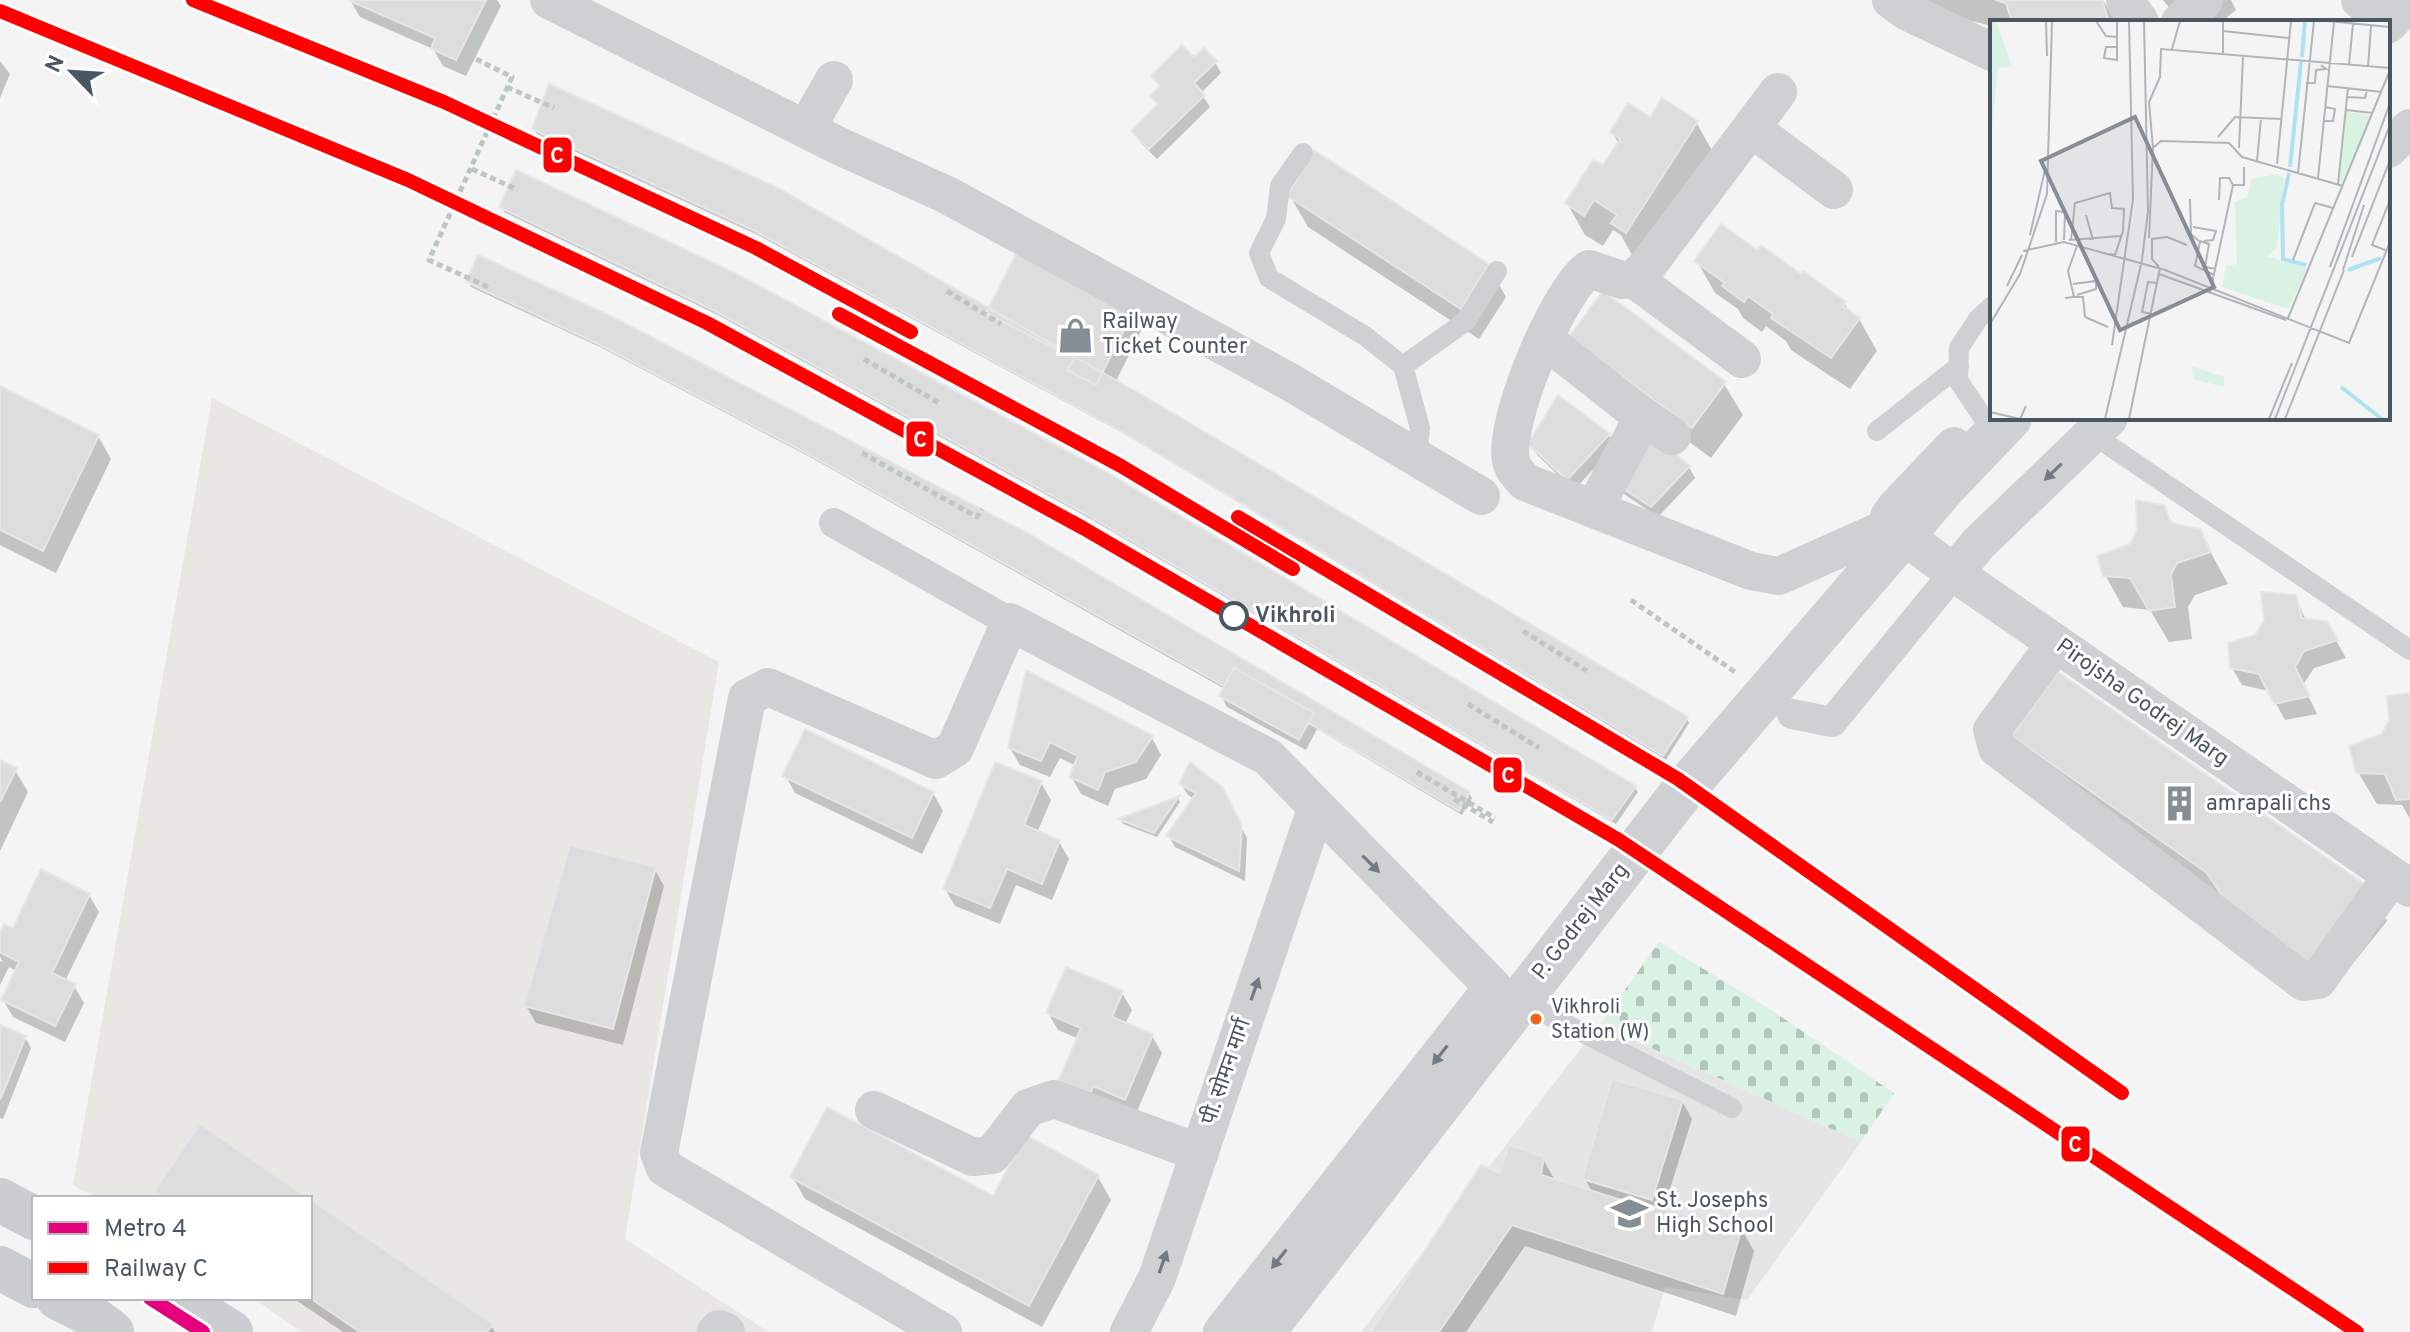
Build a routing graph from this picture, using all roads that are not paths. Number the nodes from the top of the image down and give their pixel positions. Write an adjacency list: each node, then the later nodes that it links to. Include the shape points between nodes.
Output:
1 (549, 0): 14 (street)
2 (1891, 0): 9 (street)
3 (2125, 0): 5 (street)
4 (2204, 0): 6 (street)
5 (2139, 20)
6 (2182, 20)
7 (2390, 23): 8 (street)
8 (2410, 42)
9 (1990, 51)
10 (834, 80): 14 (street)
11 (1778, 92): 12 (street)
12 (1751, 128): 17 (street); 19 (street)
13 (2410, 128): 15 (street)
14 (806, 129): 30 (street, via 947,195)
15 (2390, 147)
16 (1303, 153): 23 (lane, via 1280,186 1276,219 1259,253 1269,278 1365,336)
17 (1834, 190)
18 (1497, 271): 23 (lane, via 1466,321)
19 (1634, 279): 21 (street, via 1589,269 1577,278); 22 (street)
20 (1990, 308): 24 (lane, via 1959,348)
21 (1544, 339): 32 (street, via 1516,413 1511,460 1525,482); 32 (street, via 1658,426)
22 (1742, 359)
23 (1403, 366): 30 (lane, via 1420,428)
24 (1959, 366): 25 (lane, via 1958,380); 29 (lane)
25 (1990, 409)
26 (1990, 418): 34 (street, via 1896,507 1889,517)
27 (1990, 420): 59 (street, P. Godrej Marg, bridge, via 1946,485 1682,792)
28 (2101, 426): 35 (street, one-way to 35); 38 (lane)
29 (1877, 431)
30 (1417, 457): 31 (street)
31 (1481, 496)
32 (1594, 509): 34 (street, via 1751,571 1779,576)
33 (834, 523): 36 (street)
34 (1891, 526): 35 (street, Pirojsha Godrej Marg)
35 (1954, 573): 37 (street, Pirojsha Godrej Marg); 39 (street, via 1832,722)
36 (1010, 622): 40 (street, via 1268,757); 56 (street, via 955,748 936,760 768,687 747,698 659,1153 665,1168)
37 (2056, 643): 41 (street, Pirojsha Godrej Marg); 41 (street, via 1992,730 1997,748 2304,982 2318,980)
38 (2410, 650)
39 (1792, 714)
40 (1316, 809): 42 (street, one-way to 42); 45 (street, पी. सोमन मार्ग, one-way to 40)
41 (2401, 882)
42 (1493, 987): 43 (lane); 58 (street, one-way to 58)
43 (1732, 1108)
44 (874, 1110): 45 (street, via 973,1157 992,1155 1028,1108 1054,1099)
45 (1200, 1153): 57 (street, पी. सोमन मार्ग, one-way to 45, via 1157,1278)
46 (0, 1200): 47 (main road)
47 (32, 1217)
48 (0, 1268): 49 (main road)
49 (32, 1285)
50 (62, 1300): 52 (main road)
51 (179, 1300): 53 (main road)
52 (112, 1332)
53 (231, 1332)
54 (716, 1332): 55 (street)
55 (726, 1332)
56 (943, 1332)
57 (1129, 1332)
58 (1222, 1332)
59 (1263, 1332)

